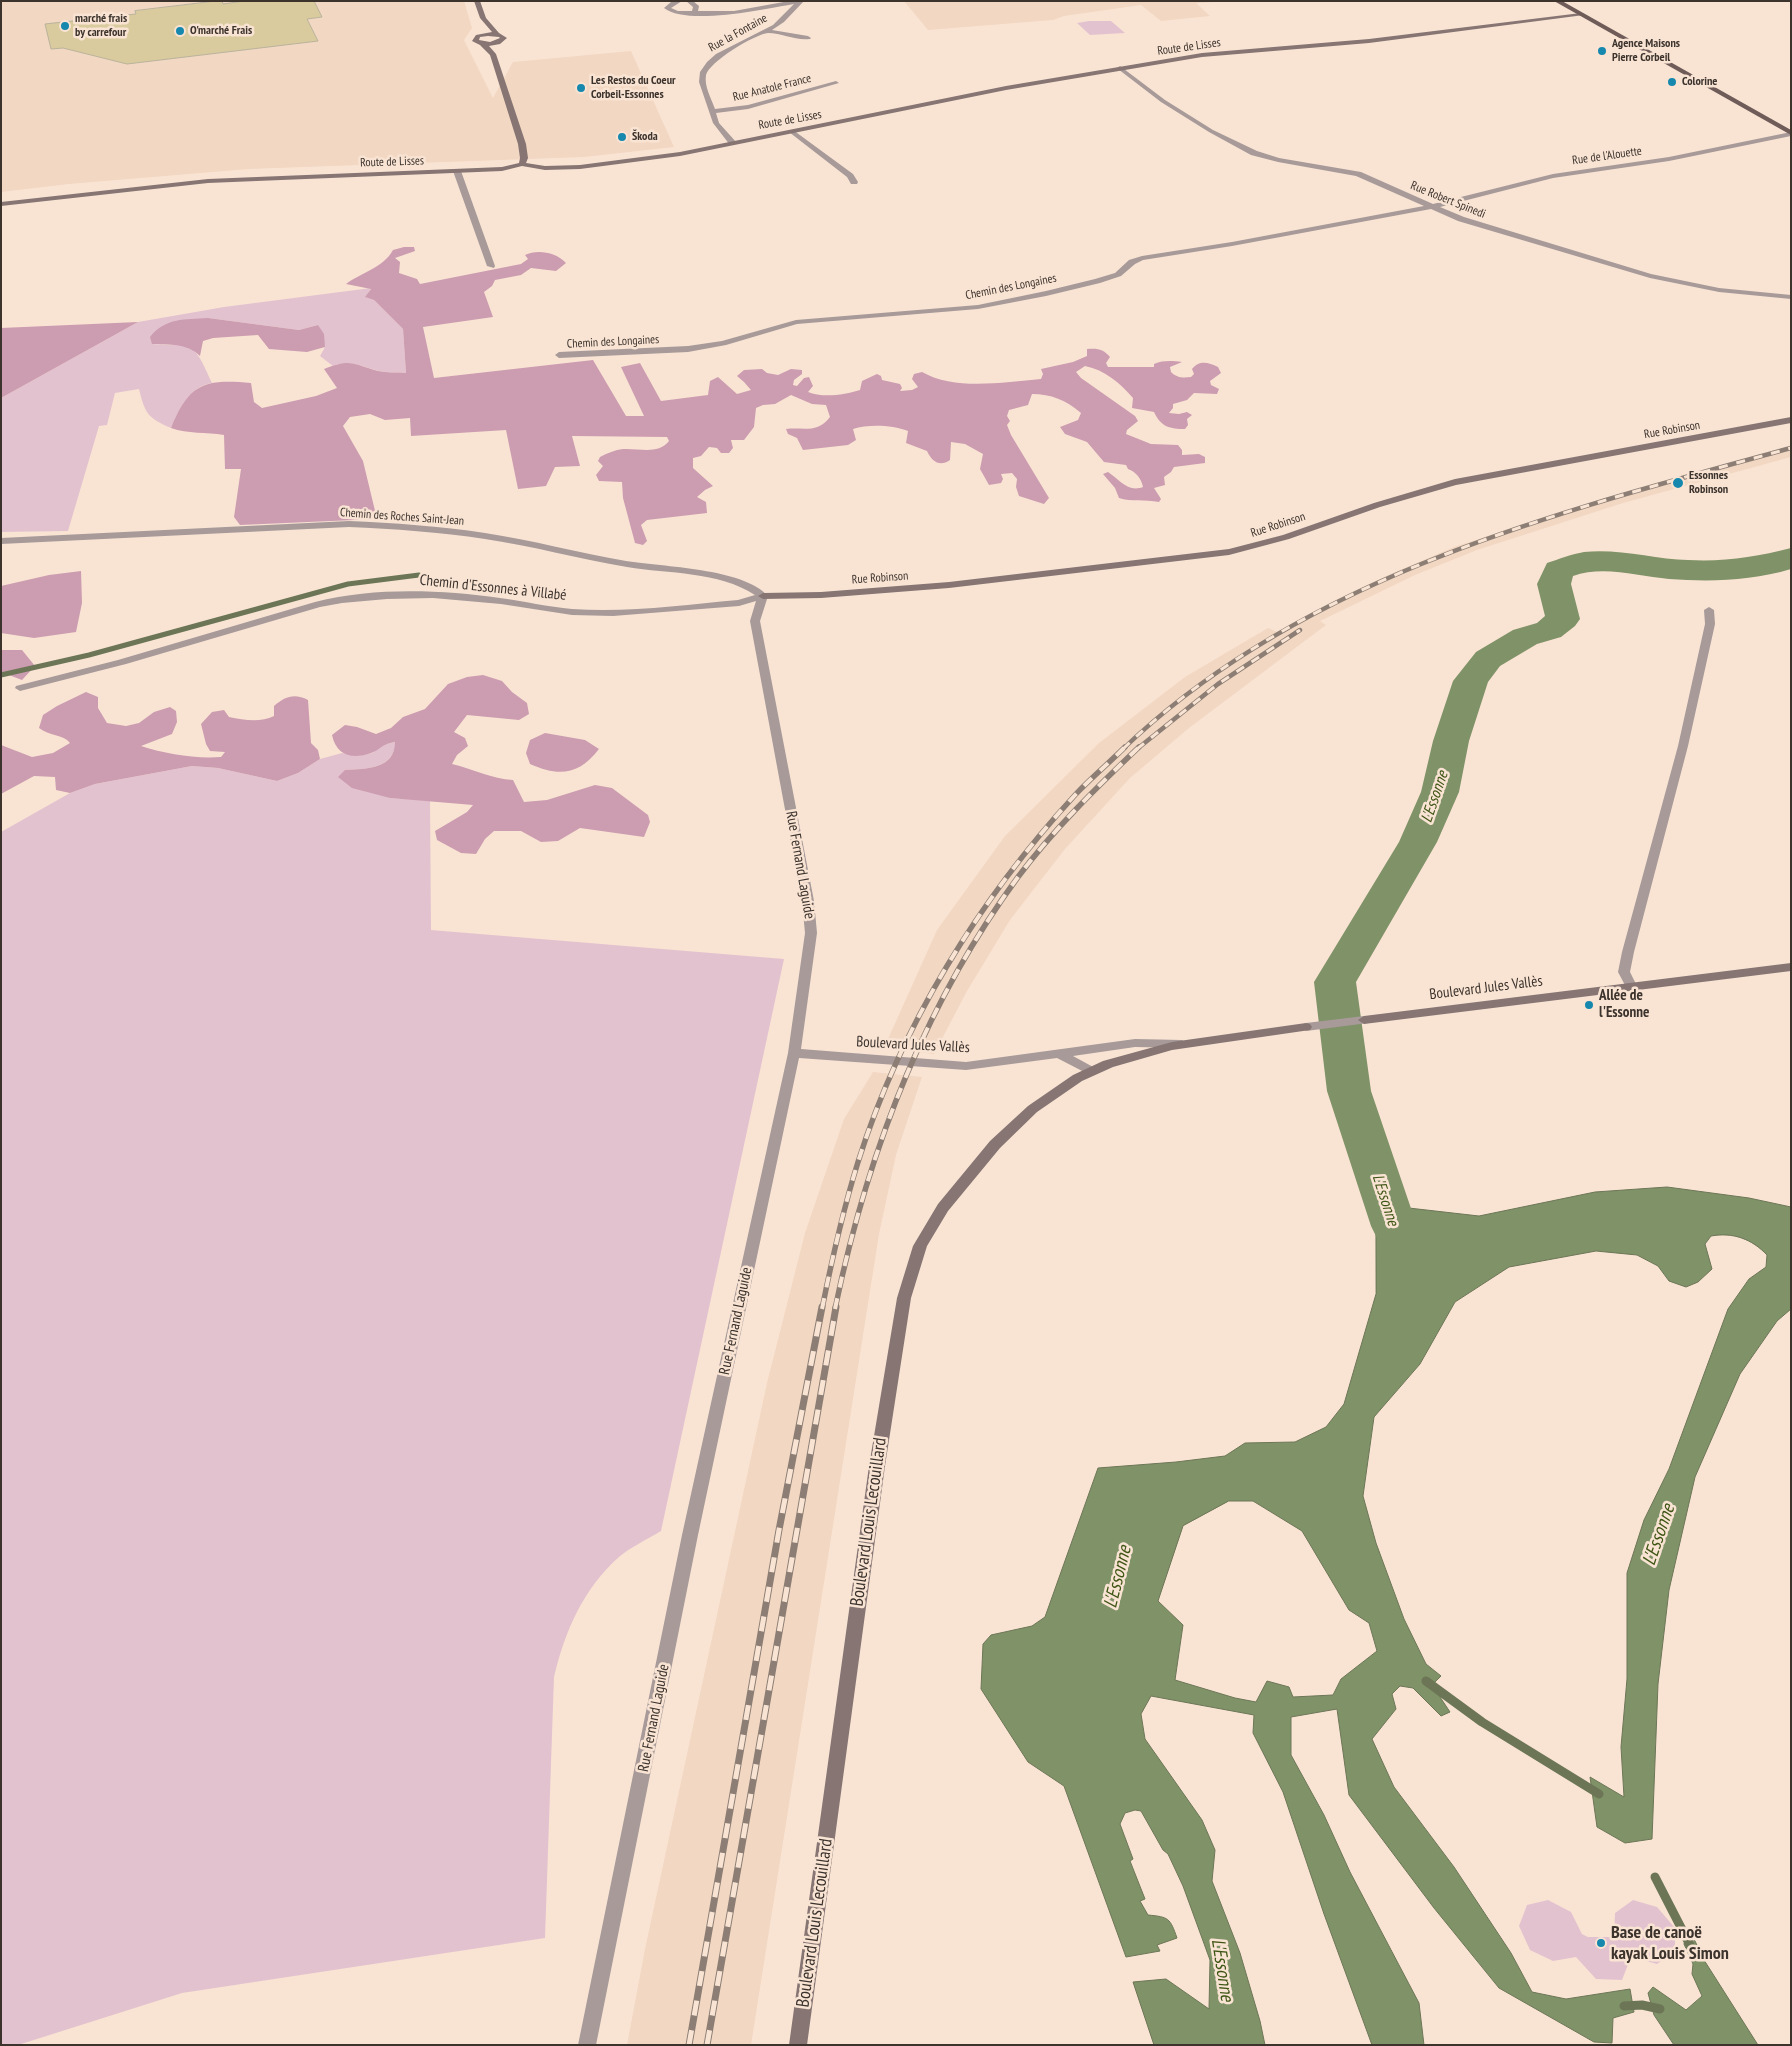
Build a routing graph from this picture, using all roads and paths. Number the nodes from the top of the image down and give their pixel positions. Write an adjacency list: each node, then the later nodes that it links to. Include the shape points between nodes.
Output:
1 (477, 1): 9 (street)
2 (679, 1): 7 (street, via 667,8 677,13)
3 (689, 1): 7 (street, via 694,3)
4 (800, 1): 7 (street, via 734,13); 10 (street, Rue la Fontaine, via 786,18)
5 (1556, 1): 8 (main road)
6 (1567, 1): 16 (main road, via 1621,32)
7 (696, 11)
8 (1581, 15): 16 (main road); 18 (street, Route de Lisses, via 1433,34 1205,55)
9 (482, 18): 11 (street); 12 (street)
10 (766, 31): 13 (street); 20 (street, Rue la Fontaine, via 706,66 702,82)
11 (497, 34): 12 (street); 14 (street, via 504,38)
12 (480, 35): 15 (street, via 475,41)
13 (808, 38)
14 (498, 42): 15 (street); 17 (street)
15 (482, 43): 17 (street)
16 (1638, 46): 22 (main road)
17 (493, 54): 24 (street, via 522,144)
18 (1120, 68): 21 (street, Route de Lisses); 28 (street, Rue Robert Spinedi, via 1162,101 1254,153 1358,174)
19 (836, 83): 20 (street, Rue Anatole France, via 748,107)
20 (712, 111): 23 (street, Rue la Fontaine, via 716,123)
21 (791, 131): 23 (street, Route de Lisses); 26 (street)
22 (1791, 134): 28 (street, Rue de l'Alouette, via 1669,159 1553,176)
23 (732, 143): 24 (street, Route de Lisses, via 627,162 552,168)
24 (522, 164): 25 (street, Route de Lisses, via 502,169)
25 (457, 171): 27 (street, Route de Lisses, via 208,181); 29 (street)
26 (854, 182)
27 (1, 204)
28 (1428, 206): 30 (street, Rue Robert Spinedi, via 1461,219 1671,281 1719,290); 31 (street, Chemin des Longaines, via 1142,258 1130,262 1116,276 978,307 796,322 723,343 688,349)
29 (491, 266)
30 (1791, 296)
31 (559, 355)
32 (1791, 420): 34 (street, Rue Robinson, via 1455,482 1367,508 1286,537 1221,553 949,585)
33 (1, 541): 34 (street, Chemin des Roches Saint-Jean, via 381,525 485,536 601,559 724,578 751,587)
34 (763, 596): 36 (street, Chemin d'Essonnes à Villabé, via 739,603 585,612 500,601 377,595 319,604 122,662); 40 (street, Rue Fernand Laguide, via 755,621 808,902 811,933)
35 (1710, 610): 38 (street, via 1710,624 1683,746 1628,952 1624,972)
36 (20, 688)
37 (1791, 967): 38 (street, Boulevard Jules Vallès)
38 (1631, 986): 39 (street, Boulevard Jules Vallès)
39 (1185, 1044): 41 (street, Boulevard Jules Vallès, via 1135,1043); 42 (street, Boulevard Jules Vallès, via 1133,1055)
40 (794, 1053): 41 (street, Boulevard Jules Vallès, via 966,1066); 43 (street, Rue Fernand Laguide, via 690,1535)
41 (1060, 1054): 42 (street)
42 (1090, 1071): 44 (street, Boulevard Louis Lecouillard, via 1034,1107 981,1160 931,1225 905,1287 862,1558)
43 (587, 2045)
44 (798, 2045)

